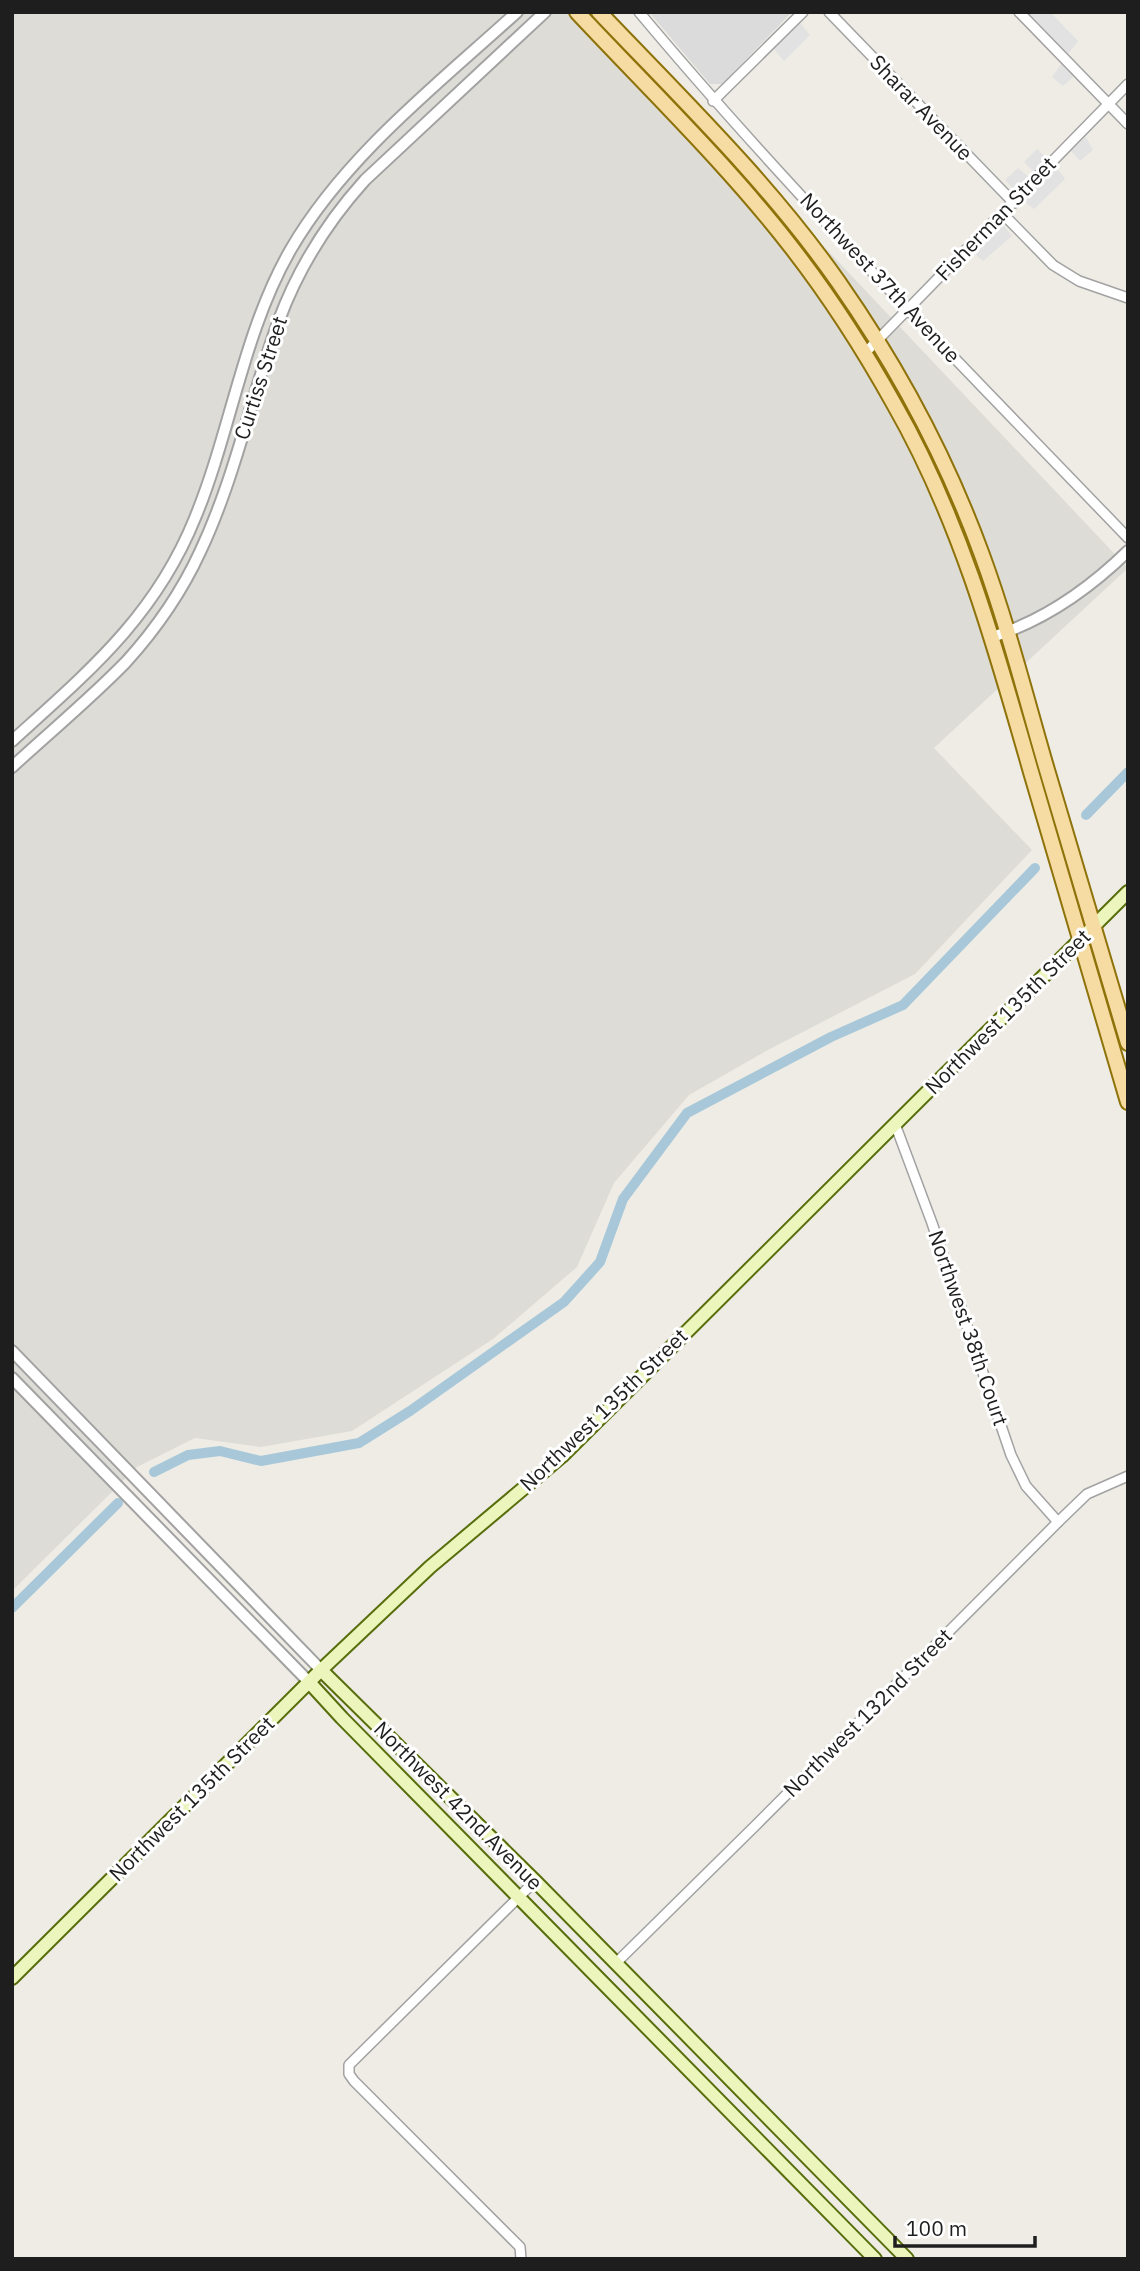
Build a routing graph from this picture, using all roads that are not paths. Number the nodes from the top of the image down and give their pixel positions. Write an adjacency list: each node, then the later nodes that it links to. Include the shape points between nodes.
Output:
1 (517, 12): 13 (street, Curtiss Street)
2 (545, 12): 15 (street, Curtiss Street, via 365,180)
3 (577, 12): 20 (main road, via 791,247)
4 (599, 12): 19 (main road, via 775,200 839,283)
5 (639, 12): 10 (street, Northwest 37th Avenue)
6 (803, 12): 10 (street)
7 (829, 12): 14 (street, Sharar Avenue)
8 (1019, 12): 11 (street)
9 (1128, 84): 11 (street, Fisherman Street)
10 (713, 101): 18 (street, Northwest 37th Avenue)
11 (1108, 103): 12 (street); 14 (street, Fisherman Street)
12 (1128, 124)
13 (340, 179): 15 (street, via 335,200); 22 (street, Curtiss Street, via 307,222 268,295 202,502)
14 (1014, 203): 16 (street, Fisherman Street)
15 (338, 211): 24 (street, Curtiss Street, via 287,302)
16 (1003, 214): 17 (street, via 1053,265 1079,281); 18 (street, Fisherman Street)
17 (1128, 298)
18 (908, 309): 19 (street, Fisherman Street); 21 (street, Northwest 37th Avenue)
19 (877, 342): 20 (street, Fisherman Street); 25 (main road, via 955,488)
20 (864, 354): 26 (main road, via 896,406 944,505)
21 (1128, 538)
22 (183, 546): 24 (street); 27 (street, Curtiss Street, via 127,631)
23 (1128, 551): 25 (street, via 1051,611)
24 (199, 555): 28 (street, Curtiss Street, via 126,662)
25 (1008, 632): 26 (street); 30 (main road)
26 (992, 637): 31 (main road)
27 (12, 741)
28 (12, 766)
29 (1128, 892): 30 (main road, Northwest 135th Street)
30 (1095, 927): 31 (main road, Northwest 135th Street); 32 (main road)
31 (1081, 941): 33 (main road); 34 (main road, Northwest 135th Street)
32 (1128, 1043)
33 (1128, 1102)
34 (895, 1124): 40 (street, Northwest 38th Court, via 1011,1455 1026,1486); 41 (main road, Northwest 135th Street, via 562,1456 430,1567)
35 (12, 1351): 37 (street, Northwest 42nd Avenue)
36 (12, 1378): 39 (street, Northwest 42nd Avenue)
37 (126, 1469): 39 (street); 41 (street, Northwest 42nd Avenue)
38 (1128, 1476): 40 (street, Northwest 132nd Street, via 1087,1494)
39 (114, 1481): 42 (street, Northwest 42nd Avenue)
40 (1058, 1522): 45 (street, Northwest 132nd Street)
41 (321, 1670): 42 (main road, Northwest 135th Street); 43 (main road, Northwest 42nd Avenue)
42 (309, 1682): 44 (main road, Northwest 42nd Avenue); 46 (main road, Northwest 135th Street)
43 (535, 1881): 44 (street); 45 (main road, Northwest 42nd Avenue)
44 (519, 1898): 47 (main road, Northwest 42nd Avenue); 50 (street, via 349,2065 349,2074 520,2247)
45 (615, 1963): 47 (main road); 48 (main road, Northwest 42nd Avenue)
46 (12, 1978)
47 (599, 1979): 49 (main road, Northwest 42nd Avenue)
48 (881, 2232): 49 (main road); 51 (main road, Northwest 42nd Avenue)
49 (870, 2254)
50 (521, 2259)
51 (907, 2259)

